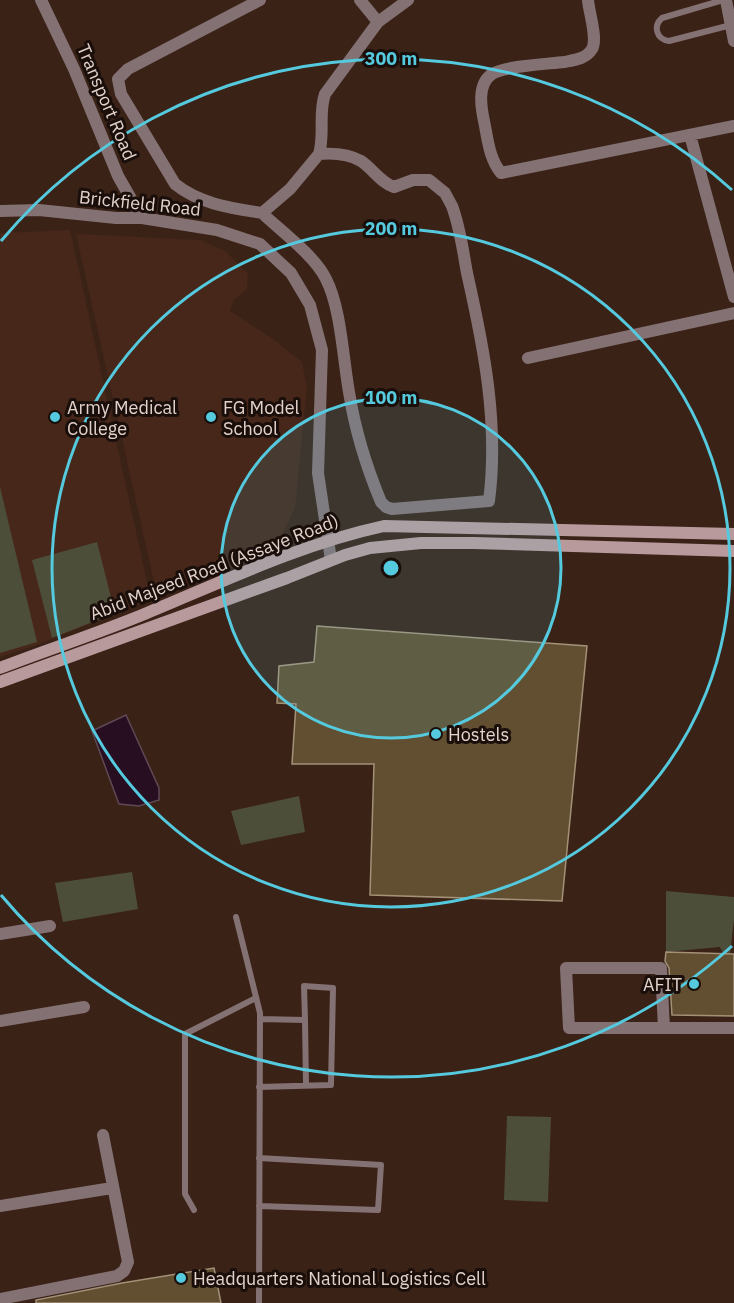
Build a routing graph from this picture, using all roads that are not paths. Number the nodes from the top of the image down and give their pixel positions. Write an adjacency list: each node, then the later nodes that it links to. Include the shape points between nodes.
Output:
1 (40, 0): 15 (street, Transport Road, via 74,69 118,176)
2 (260, 0): 14 (street, via 128,69 118,79 121,94 175,184 209,202)
3 (360, 0): 7 (street)
4 (408, 0): 7 (street)
5 (588, 0): 11 (street, via 596,40 591,51 579,59 491,74 484,84 480,102 494,164 501,173)
6 (724, 0): 8 (street); 8 (lane, via 662,18 656,27 658,36 669,41)
7 (378, 22): 12 (street, via 325,94)
8 (731, 25): 9 (street)
9 (734, 40)
10 (734, 126): 11 (street)
11 (690, 135): 16 (street)
12 (319, 154): 14 (street, via 290,189); 14 (street, via 362,161 394,187 413,180 429,180 445,193 452,206 488,385 492,441 489,501 392,509 381,502 360,447 327,279 311,258)
13 (0, 211): 15 (street, Brickfield Road)
14 (262, 213)
15 (142, 218): 20 (street, Brickfield Road, via 218,230 260,244 291,273 310,304 322,350 318,473)
16 (734, 297)
17 (734, 313): 18 (street)
18 (528, 358)
19 (734, 534): 20 (main road, Abid Majeed Road (Assaye Road), via 384,526)
20 (328, 541): 22 (street, Brickfield Road); 23 (main road, Abid Majeed Road (Assaye Road))
21 (734, 551): 22 (main road, Abid Majeed Road (Assaye Road), via 421,543 370,548)
22 (331, 560): 24 (main road, Abid Majeed Road (Assaye Road))
23 (0, 668)
24 (0, 682)
25 (236, 917): 28 (lane)
26 (50, 926): 27 (street)
27 (0, 934)
28 (256, 998): 30 (lane); 42 (lane, via 185,1034 185,1194)
29 (84, 1006): 32 (street)
30 (260, 1019): 31 (lane); 36 (lane)
31 (304, 1020): 35 (lane); 35 (lane, via 304,986 333,988 331,1085)
32 (0, 1021)
33 (664, 1028): 33 (street, via 569,1028 566,968 661,968); 34 (street)
34 (734, 1029)
35 (306, 1085): 36 (lane)
36 (259, 1087): 38 (lane)
37 (103, 1136): 39 (street)
38 (259, 1158): 41 (lane); 41 (lane, via 381,1165 378,1210)
39 (112, 1188): 40 (street); 43 (street, via 128,1262 124,1270 117,1276)
40 (0, 1206)
41 (259, 1206): 44 (lane)
42 (194, 1210)
43 (0, 1299)
44 (259, 1303)

